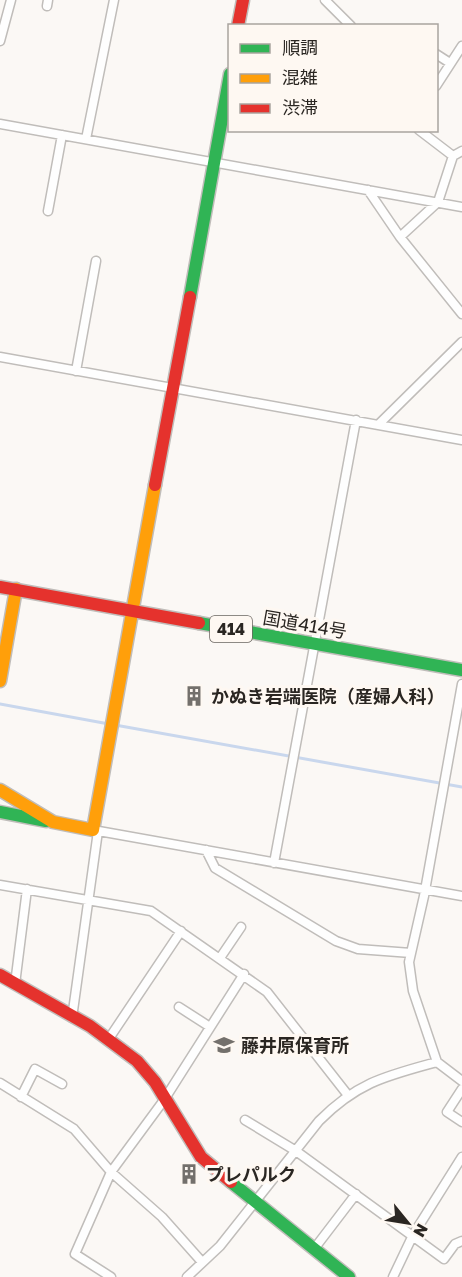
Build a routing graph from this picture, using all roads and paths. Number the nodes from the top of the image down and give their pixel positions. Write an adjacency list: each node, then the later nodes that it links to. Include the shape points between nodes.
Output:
1 (11, 0): 7 (street)
2 (114, 0): 16 (street)
3 (243, 0): 5 (main road)
4 (324, 0): 6 (street)
5 (238, 24)
6 (349, 24)
7 (0, 41)
8 (462, 46): 10 (street)
9 (438, 55): 10 (street)
10 (450, 63): 11 (street)
11 (438, 83)
12 (228, 85): 19 (main road)
13 (0, 124): 15 (street)
14 (422, 132): 18 (street)
15 (62, 135): 16 (street); 23 (street)
16 (86, 139): 19 (street)
17 (462, 151): 18 (street)
18 (453, 156): 21 (street)
19 (214, 163): 20 (street); 30 (main road)
20 (368, 190): 21 (street); 24 (street)
21 (438, 202): 22 (street); 24 (street)
22 (462, 207)
23 (48, 211)
24 (400, 237): 26 (street)
25 (96, 261): 29 (street)
26 (462, 314)
27 (462, 342): 32 (street)
28 (0, 357): 29 (street)
29 (76, 371): 30 (street)
30 (173, 388): 31 (street); 36 (main road)
31 (356, 420): 32 (street); 37 (street)
32 (380, 424): 33 (street)
33 (462, 440)
34 (0, 587): 35 (main road, 国道414号 / 414)
35 (16, 589): 36 (main road, 国道414号 / 414); 39 (main road)
36 (132, 611): 37 (main road, 国道414号 / 414); 44 (main road)
37 (317, 645): 38 (main road, 国道414号 / 414); 46 (street)
38 (462, 670)
39 (0, 681)
40 (462, 684): 49 (street)
41 (0, 790): 43 (main road)
42 (0, 812): 43 (main road)
43 (53, 822): 44 (main road)
44 (95, 831): 45 (street); 51 (street)
45 (206, 850): 46 (street); 54 (street, via 215,868 336,941 358,949)
46 (274, 863): 49 (street)
47 (0, 885): 48 (street)
48 (27, 889): 51 (street); 58 (street)
49 (424, 890): 50 (street); 54 (street)
50 (462, 896)
51 (87, 900): 53 (street, via 151,910); 60 (street)
52 (241, 927): 55 (street)
53 (181, 931): 55 (street); 62 (street)
54 (411, 953): 63 (street, via 413,991)
55 (220, 958): 57 (street)
56 (0, 975): 58 (main road)
57 (244, 975): 61 (street); 68 (street, via 267,992)
58 (15, 984): 60 (main road)
59 (178, 1007): 61 (street)
60 (72, 1018): 62 (main road)
61 (210, 1027): 70 (street)
62 (108, 1040): 70 (main road, via 138,1062)
63 (438, 1062): 64 (street); 68 (street, via 376,1078)
64 (462, 1081)
65 (0, 1083): 69 (street)
66 (62, 1084): 69 (street, via 35,1069)
67 (462, 1089): 72 (street, via 447,1112)
68 (347, 1095): 73 (street, via 319,1121)
69 (21, 1097): 75 (street, via 74,1129)
70 (164, 1100): 75 (street); 77 (main road, via 201,1157)
71 (244, 1120): 73 (street)
72 (462, 1122)
73 (296, 1151): 76 (street); 77 (street)
74 (462, 1157): 78 (street)
75 (111, 1173): 81 (street, via 162,1217); 82 (street, via 75,1254)
76 (356, 1194): 78 (street); 80 (street)
77 (257, 1202): 80 (main road); 81 (street)
78 (413, 1235): 79 (street, via 444,1259); 85 (street)
79 (462, 1241)
80 (314, 1249): 84 (main road)
81 (202, 1262): 83 (street)
82 (111, 1277)
83 (187, 1277)
84 (349, 1277)
85 (393, 1277)

